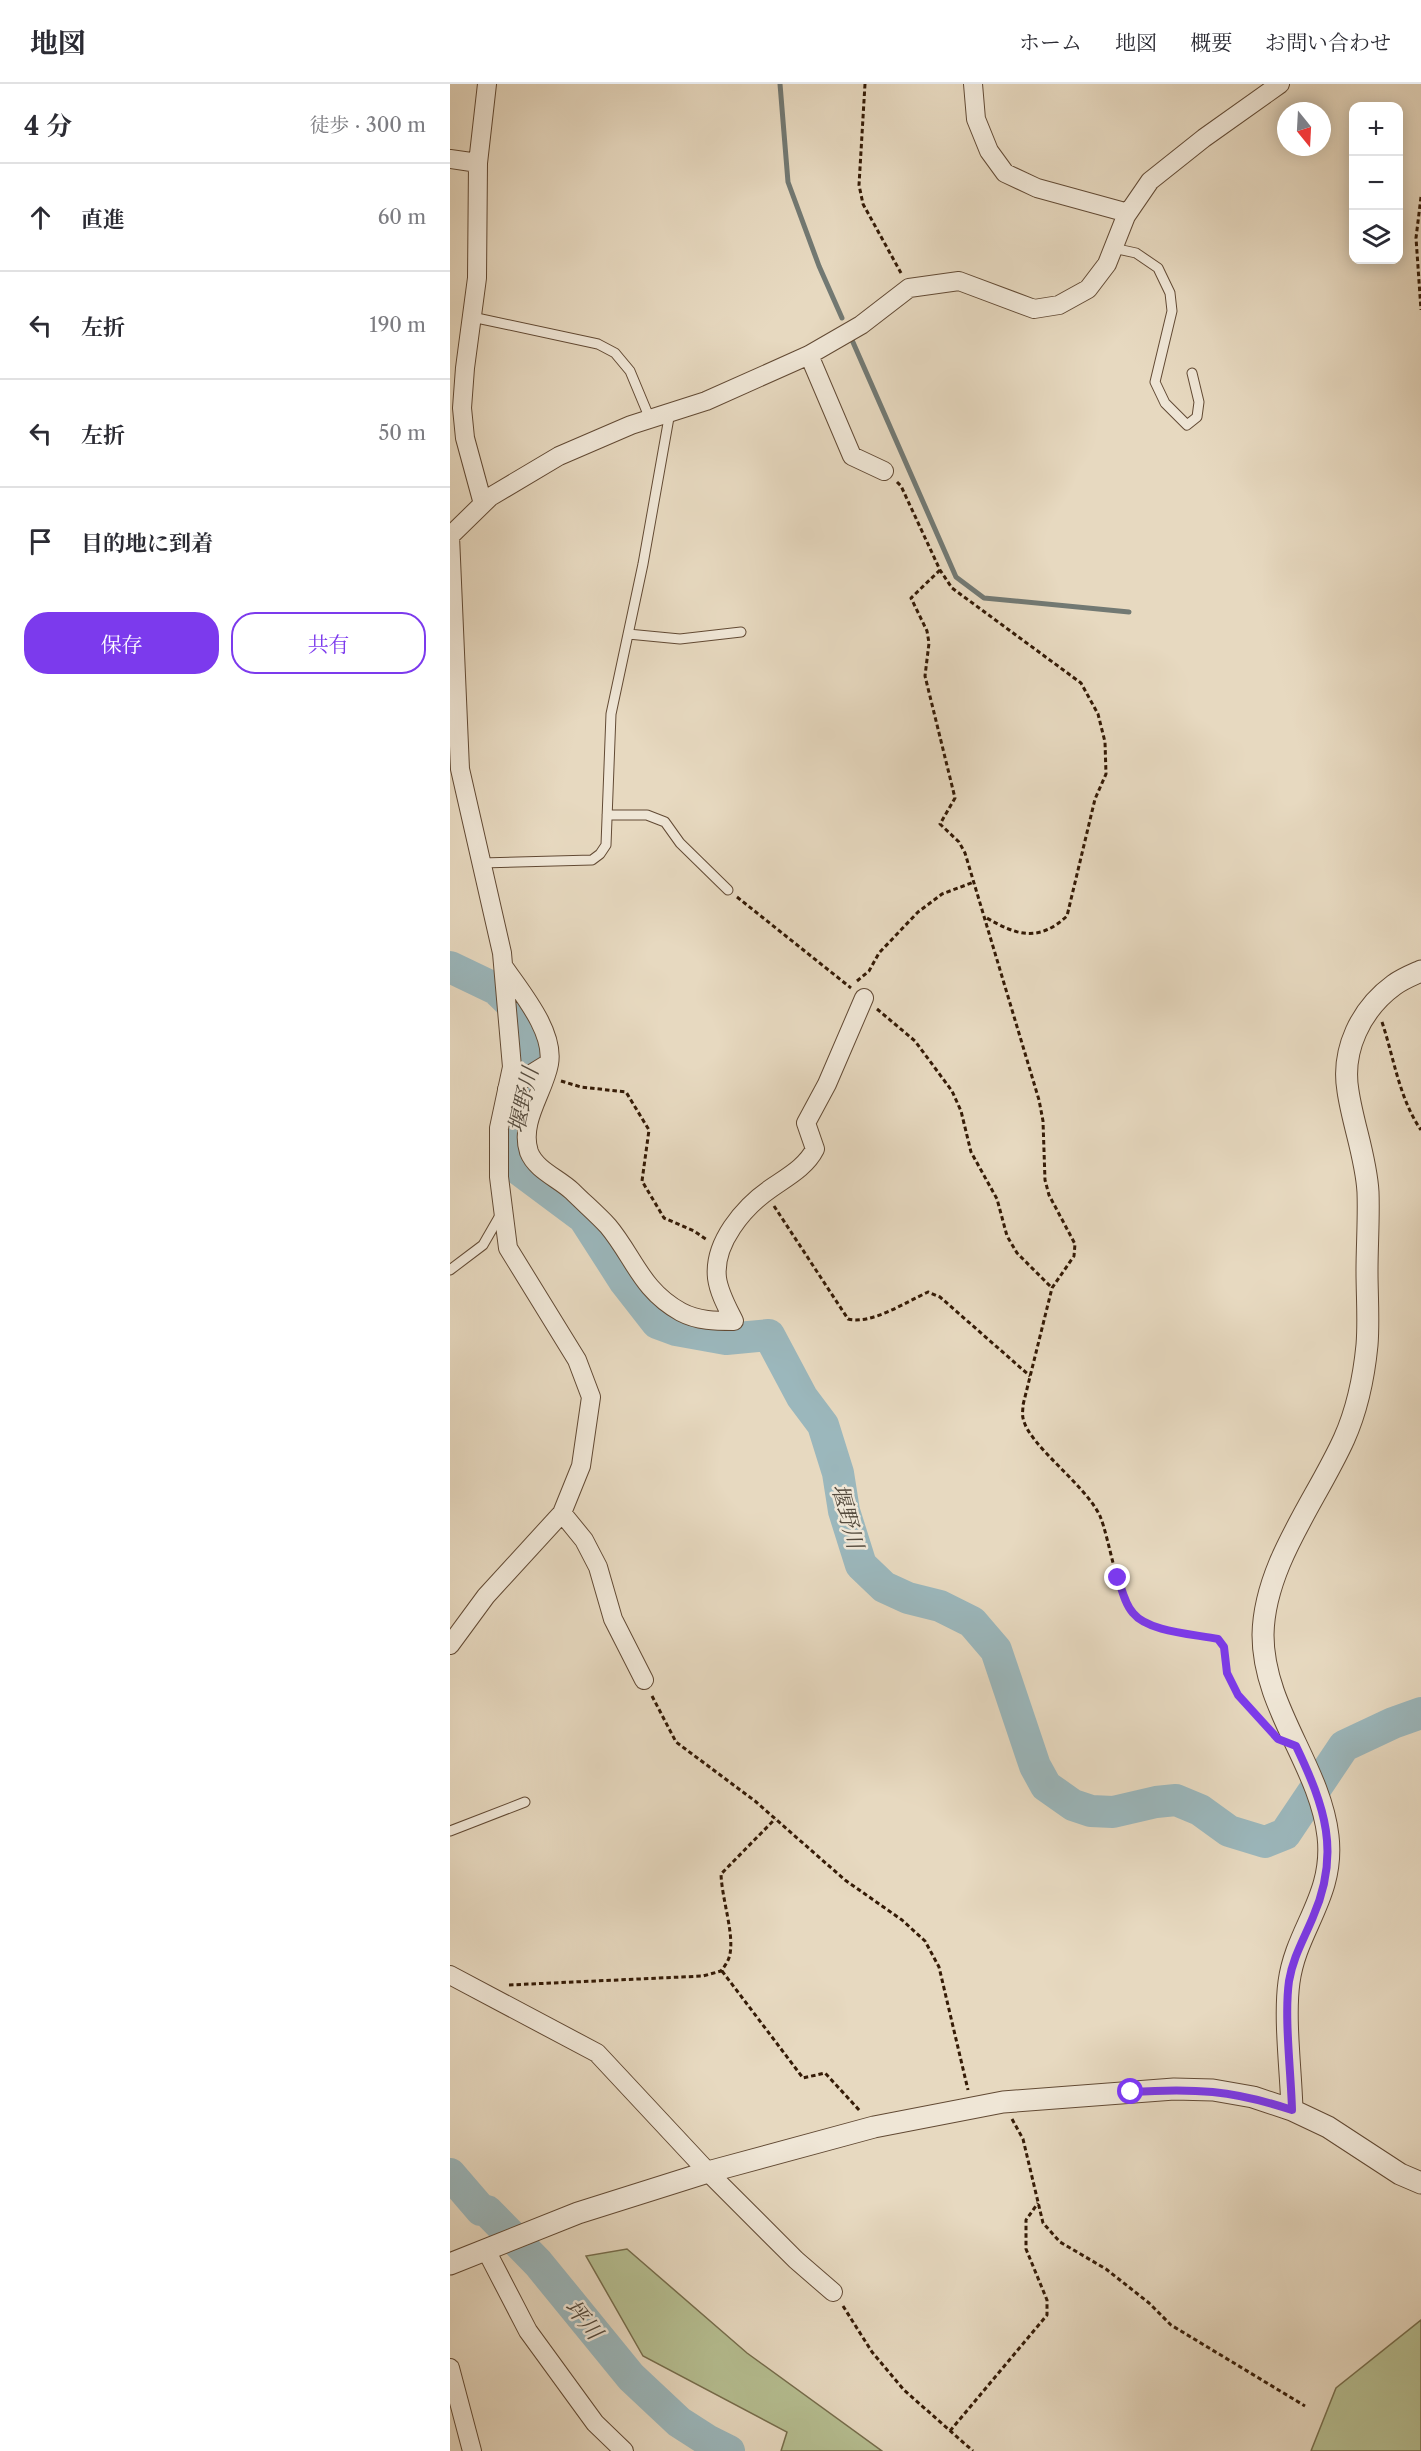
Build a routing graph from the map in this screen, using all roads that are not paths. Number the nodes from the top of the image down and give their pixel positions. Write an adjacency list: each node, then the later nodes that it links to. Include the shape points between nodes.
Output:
1 (487, 84): 5 (street)
2 (973, 84): 6 (street, via 976,119 989,151 1005,173 1037,188)
3 (1280, 84): 6 (street, via 1150,181)
4 (450, 159): 5 (street)
5 (478, 163): 8 (street, via 477,278)
6 (1128, 213): 7 (street)
7 (1113, 248): 9 (street, via 1107,264 1088,289 1059,305 1034,309 959,281 909,288 861,325); 10 (lane, via 1137,253 1158,268 1170,293 1172,311 1155,382 1165,403 1187,425 1197,417)
8 (472, 317): 12 (lane, via 598,344 615,353 630,372); 14 (street, via 462,408 465,438)
9 (809, 355): 11 (street, via 706,401); 13 (street, via 852,456)
10 (1192, 373)
11 (670, 412): 12 (street); 17 (lane)
12 (650, 419): 14 (street, via 559,456)
13 (885, 471)
14 (483, 504): 15 (street)
15 (450, 536): 19 (street, via 460,769)
16 (741, 632): 17 (lane, via 680,639)
17 (628, 634): 18 (lane, via 610,714)
18 (607, 815): 19 (lane, via 606,845 592,860); 20 (lane, via 647,814 665,822 680,843)
19 (481, 863): 22 (street)
20 (728, 890)
21 (1421, 971): 34 (street, via 1394,985 1374,1004 1357,1029 1346,1058 1347,1090 1368,1192 1367,1344 1360,1389 1344,1437 1273,1577 1266,1605 1263,1636 1279,1708 1310,1775 1329,1839 1324,1890 1296,1953 1289,1982)
22 (504, 972): 24 (street, via 541,1021 547,1040); 25 (street, via 512,1067)
23 (864, 998): 24 (street, via 806,1123 815,1149 809,1161 765,1192 738,1219 721,1250 717,1275 720,1293 734,1321 706,1321 663,1299 640,1277 609,1227 534,1162 527,1133)
24 (546, 1069): 25 (street)
25 (510, 1088): 26 (street, via 499,1128)
26 (503, 1210): 27 (lane, via 483,1245); 28 (street, via 508,1248 577,1360 591,1397 581,1466)
27 (450, 1270)
28 (562, 1513): 29 (street, via 486,1596); 30 (street, via 584,1540 598,1567 613,1619)
29 (450, 1645)
30 (644, 1680)
31 (525, 1802): 32 (lane)
32 (450, 1831)
33 (450, 1975): 35 (street, via 597,2053)
34 (1292, 2110): 35 (street, via 1253,2097 1184,2089 1003,2102 874,2127); 36 (street, via 1329,2127 1400,2174)
35 (708, 2172): 37 (street, via 578,2213); 39 (street)
36 (1421, 2183)
37 (486, 2250): 38 (street); 42 (street, via 528,2331 595,2423)
38 (450, 2264)
39 (833, 2292)
40 (450, 2368): 41 (street)
41 (472, 2451)
42 (624, 2451)

